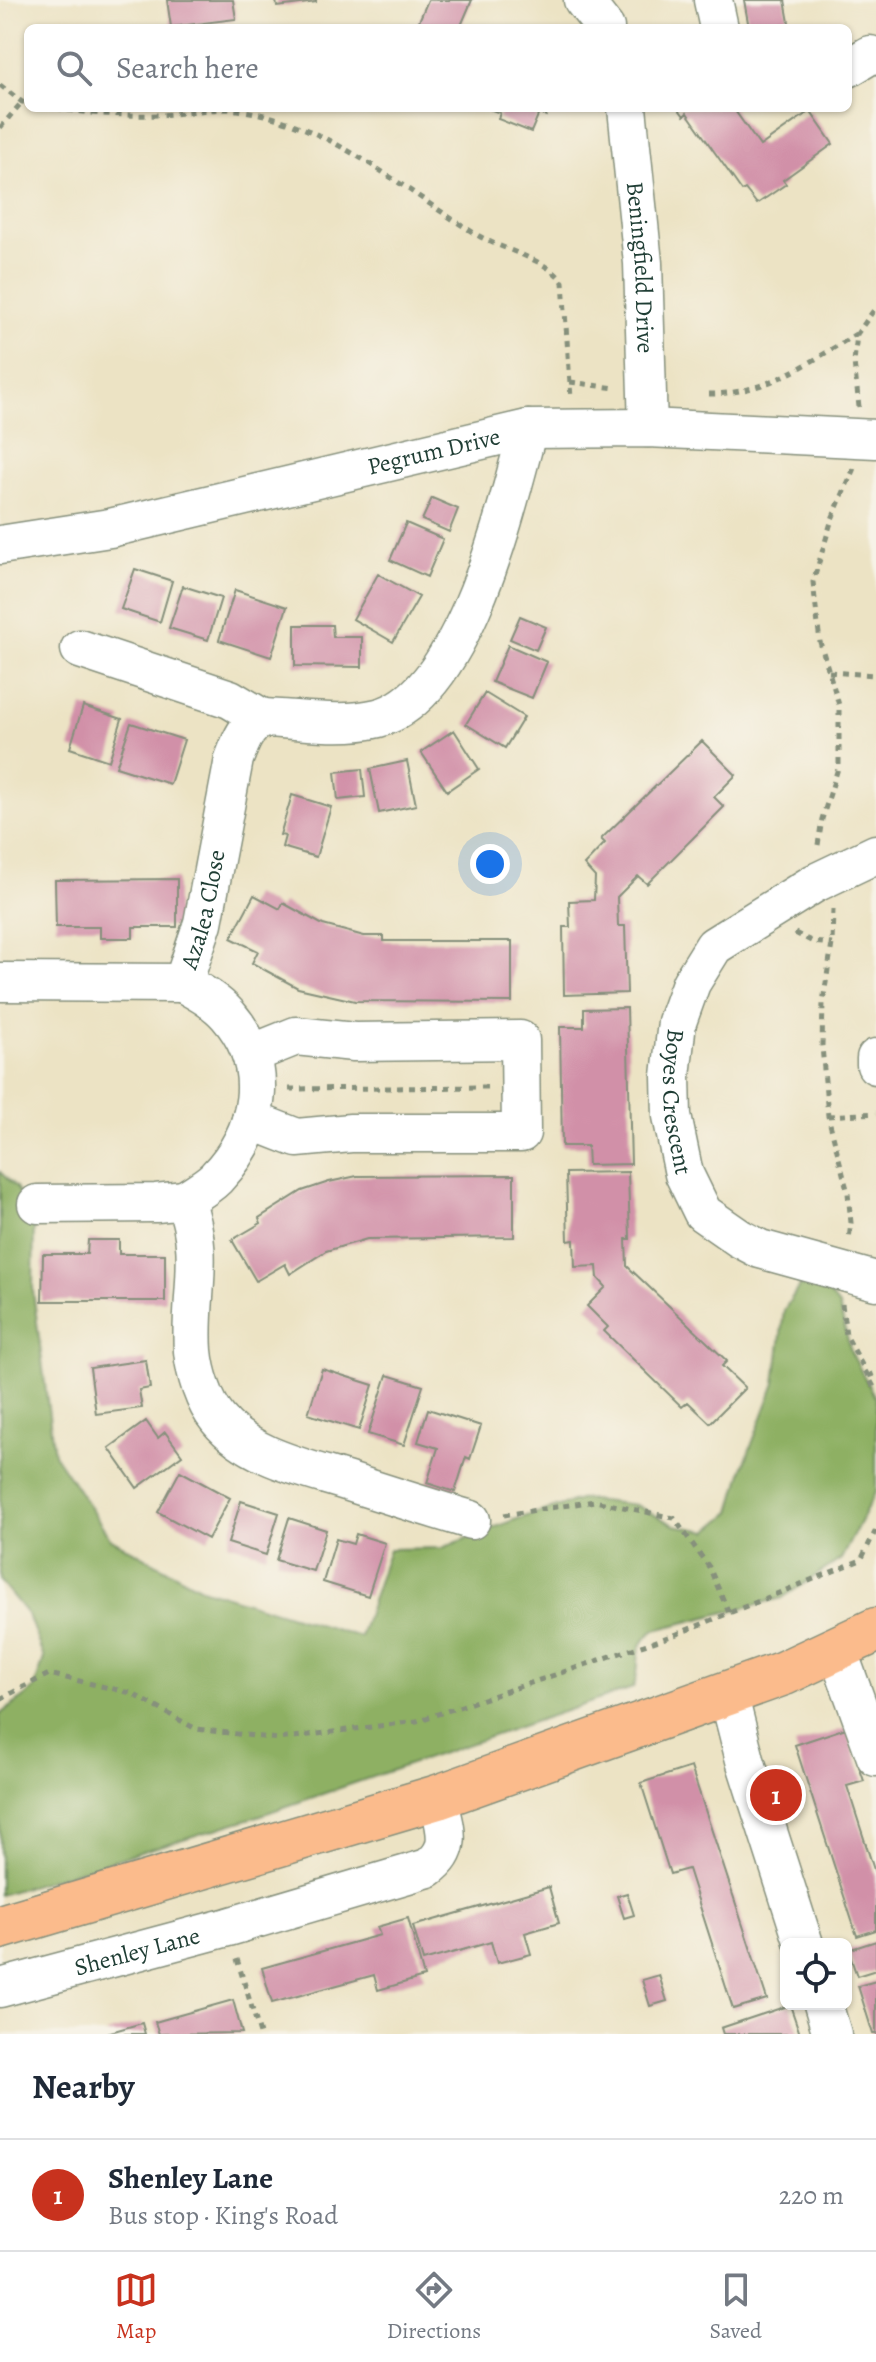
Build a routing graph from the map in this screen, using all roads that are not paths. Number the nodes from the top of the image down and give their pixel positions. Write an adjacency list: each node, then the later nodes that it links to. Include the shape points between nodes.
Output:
1 (583, 0): 3 (street)
2 (713, 0): 4 (street)
3 (602, 24)
4 (718, 24)
5 (627, 112): 6 (street, Beningfield Drive, via 643,263)
6 (648, 410): 7 (street, Pegrum Drive, via 572,427); 8 (street, Pegrum Drive)
7 (528, 429): 9 (street, Pegrum Drive, via 110,528); 11 (street, via 489,566 437,675 422,693 380,718)
8 (868, 438)
9 (0, 545)
10 (80, 649): 11 (street, via 230,699)
11 (262, 718): 14 (street, Azalea Close, via 243,734 234,759 203,923)
12 (876, 854): 20 (street, Boyes Crescent, via 824,878 714,946 691,983 677,1022 671,1076 672,1116 684,1174 703,1213 760,1249)
13 (0, 982): 14 (street)
14 (183, 983): 17 (street, Azalea Close, via 228,1014)
15 (876, 1058): 16 (street)
16 (876, 1065)
17 (253, 1088): 17 (street, via 296,1036 354,1042 520,1040 521,1133 297,1138); 18 (street, via 246,1136 231,1161)
18 (185, 1200): 19 (street); 21 (street, via 198,1250 193,1352 202,1389 218,1419 245,1443 282,1460)
19 (37, 1204)
20 (859, 1276)
21 (471, 1520)
22 (876, 1630): 23 (main road)
23 (837, 1649): 24 (main road); 25 (street)
24 (728, 1693): 26 (main road); 28 (street)
25 (876, 1757)
26 (438, 1797): 27 (main road); 29 (street, Shenley Lane, via 446,1845 428,1868)
27 (0, 1927)
28 (802, 1938)
29 (0, 1988)
30 (825, 2010): 31 (street)
31 (832, 2034)

